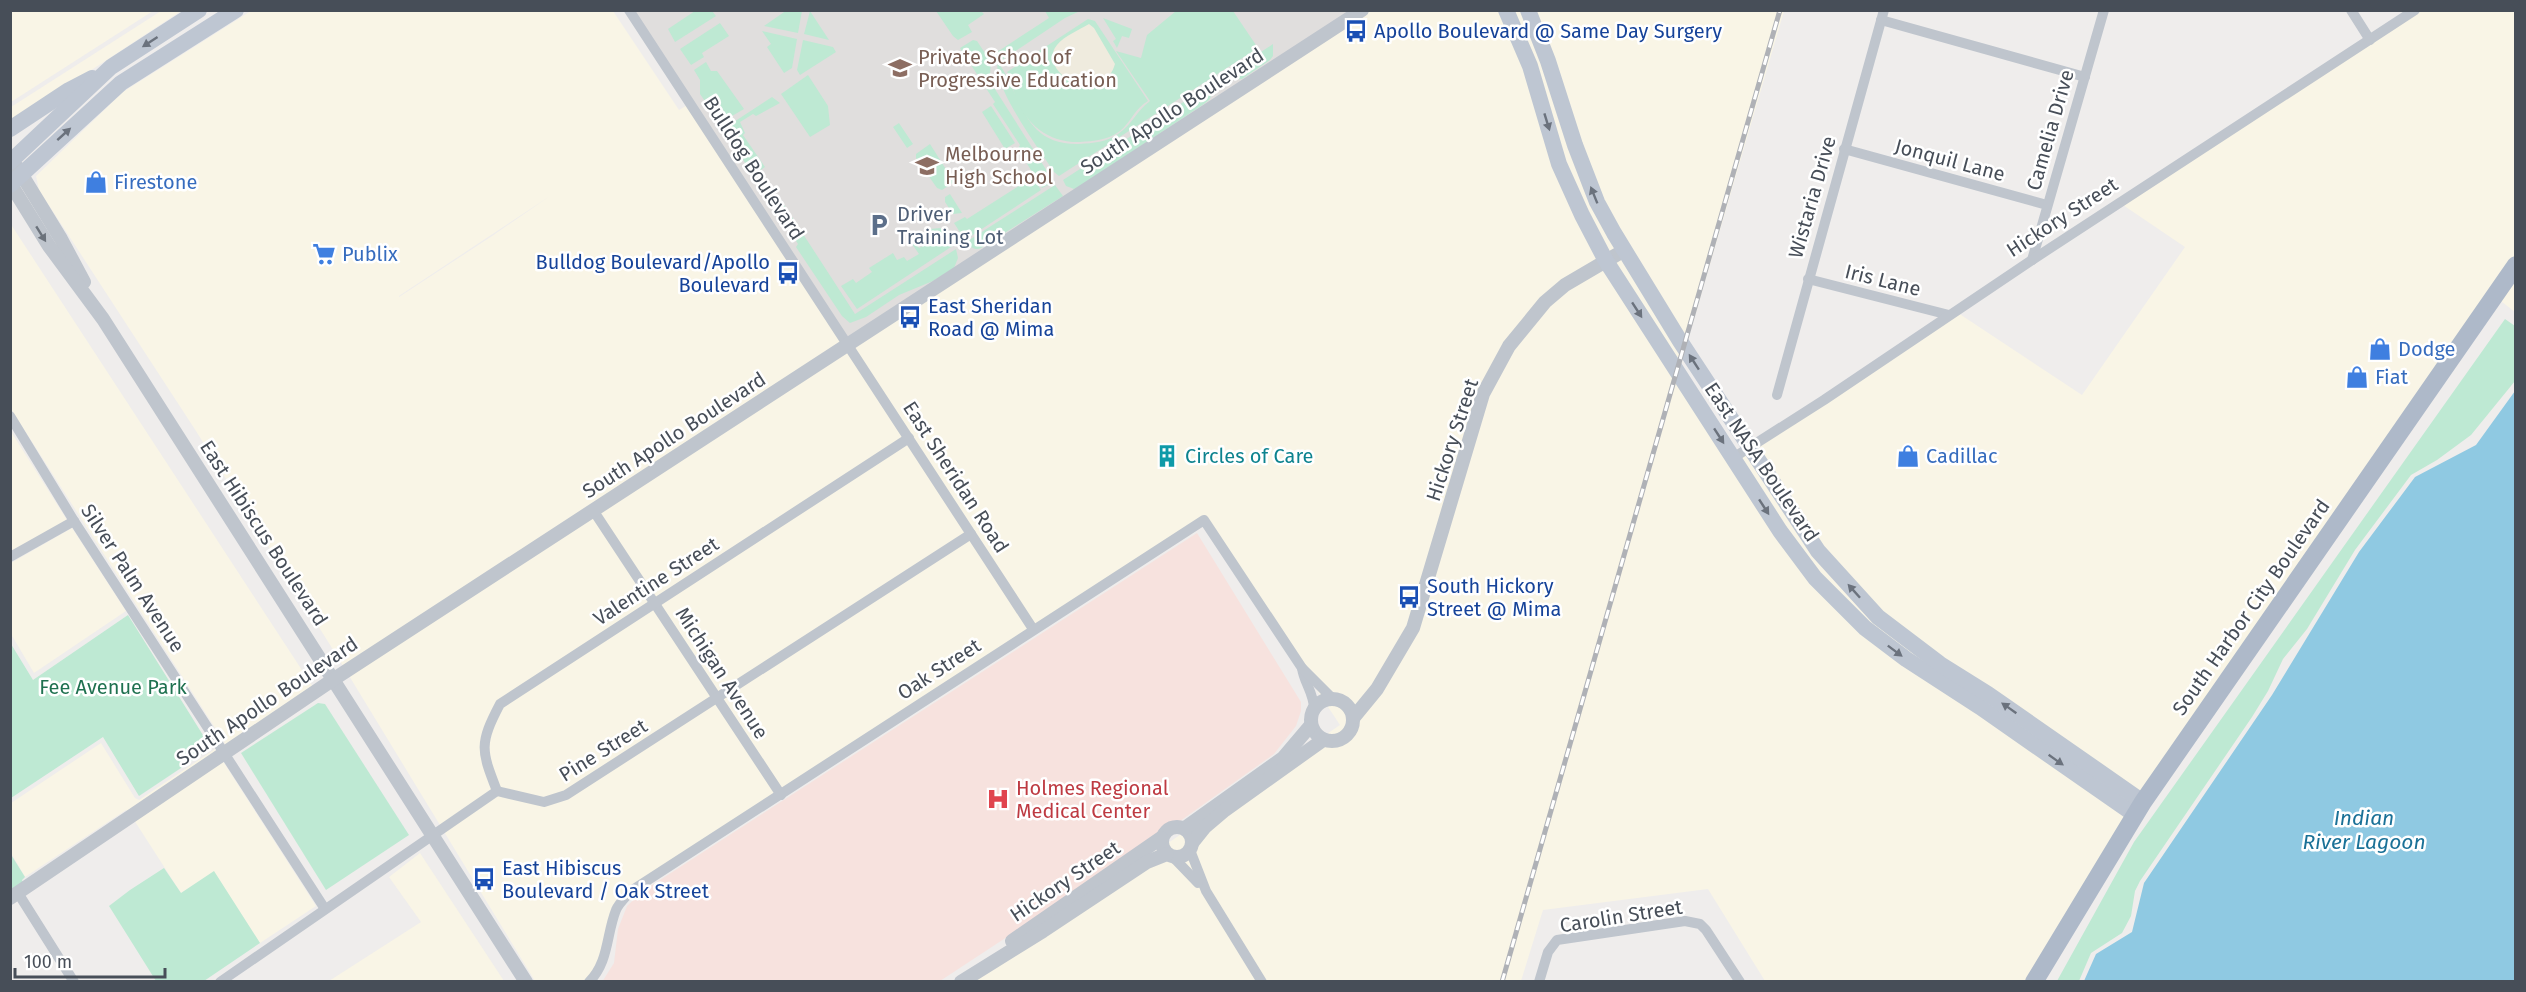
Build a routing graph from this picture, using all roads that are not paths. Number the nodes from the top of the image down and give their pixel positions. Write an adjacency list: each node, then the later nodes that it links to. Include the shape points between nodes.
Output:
1 (199, 10): 14 (main road, one-way to 14)
2 (629, 10): 26 (street, Bulldog Boulevard)
3 (1362, 10): 26 (street, South Apollo Boulevard)
4 (1506, 10): 13 (main road, East NASA Boulevard)
5 (1528, 10): 12 (main road, East NASA Boulevard)
6 (2104, 10): 15 (street, Camelia Drive)
7 (2351, 10): 11 (street)
8 (2415, 10): 11 (street, Hickory Street)
9 (230, 13): 18 (main road, one-way to 9, via 121,83)
10 (1883, 15): 15 (street); 17 (street, Wistaria Drive)
11 (2370, 40): 21 (street, Hickory Street)
12 (1548, 61): 13 (main road); 20 (main road, East NASA Boulevard, one-way to 12, via 1597,202)
13 (1530, 66): 22 (main road, East NASA Boulevard, one-way to 22, via 1559,164)
14 (111, 68): 16 (main road); 18 (main road)
15 (2085, 77): 19 (street, Camelia Drive)
16 (10, 129)
17 (1844, 149): 19 (street, Jonquil Lane); 24 (street, Wistaria Drive)
18 (13, 172): 39 (street, East Hibiscus Boulevard, via 61,239 103,319)
19 (2047, 205): 21 (street, Camelia Drive)
20 (1623, 251): 22 (street, Hickory Street); 30 (main road, East NASA Boulevard, one-way to 20)
21 (2032, 260): 25 (street, Hickory Street)
22 (1606, 261): 31 (main road, East NASA Boulevard, one-way to 31); 40 (street, Hickory Street, via 1545,302 1509,346 1484,394 1414,626)
23 (2516, 265): 50 (main road, South Harbor City Boulevard)
24 (1808, 279): 25 (street, Iris Lane); 27 (street, Wistaria Drive)
25 (1949, 315): 30 (street, Hickory Street)
26 (848, 344): 29 (street, East Sheridan Road); 32 (street, South Apollo Boulevard)
27 (1777, 394)
28 (10, 416): 33 (street, Silver Palm Avenue)
29 (909, 438): 34 (street, East Sheridan Road); 36 (street, Valentine Street)
30 (1750, 446): 31 (street, Hickory Street); 50 (main road, East NASA Boulevard, one-way to 30, via 1988,694 1878,617 1818,551)
31 (1732, 458): 50 (main road, East NASA Boulevard, one-way to 50, via 1815,578 1864,628 1906,660)
32 (592, 510): 36 (street, Michigan Avenue); 39 (street, South Apollo Boulevard)
33 (74, 521): 35 (street); 47 (street, Silver Palm Avenue)
34 (971, 534): 37 (street, East Sheridan Road); 41 (street, Pine Street)
35 (10, 557)
36 (655, 603): 41 (street, Michigan Avenue); 48 (street, Valentine Street, via 500,704 485,732 485,759)
37 (1033, 629): 38 (street, Oak Street, via 1204,520); 49 (street, Oak Street)
38 (1302, 668): 42 (street, Oak Street); 43 (street, Oak Street, via 1312,690)
39 (334, 679): 47 (street, South Apollo Boulevard); 52 (street, East Hibiscus Boulevard)
40 (1378, 684): 42 (street, Hickory Street, via 1359,696); 44 (street, Hickory Street)
41 (717, 698): 48 (street, Pine Street, via 566,795 544,802); 49 (street, Michigan Avenue)
42 (1337, 699): 43 (street, via 1321,702); 44 (street, via 1350,708)
43 (1314, 709): 45 (street)
44 (1354, 717): 46 (street, via 1345,737 1333,742)
45 (1311, 725): 46 (street); 51 (street, via 1283,758)
46 (1323, 740): 54 (street, via 1225,810)
47 (224, 752): 57 (street, South Apollo Boulevard); 59 (street, Silver Palm Avenue)
48 (497, 791): 52 (street)
49 (781, 795): 63 (street, Oak Street, via 631,891 617,908 604,963)
50 (2139, 809): 68 (main road, South Harbor City Boulevard)
51 (1185, 828): 53 (street, via 1172,827); 54 (street)
52 (432, 835): 59 (street); 62 (street, East Hibiscus Boulevard)
53 (1161, 838): 55 (street); 58 (street, Hickory Street)
54 (1191, 846): 55 (street, via 1182,856); 56 (street)
55 (1170, 855): 56 (street); 58 (street, Hickory Street, via 1147,862)
56 (1206, 891): 65 (street)
57 (14, 895): 60 (street)
58 (1077, 902): 64 (street, Hickory Street, via 1001,958)
59 (325, 909): 61 (street)
60 (74, 981)
61 (220, 981)
62 (526, 981)
63 (590, 981)
64 (961, 981)
65 (1262, 981)
66 (1539, 981): 67 (street, Carolin Street, via 1548,952 1557,940 1685,921 1700,924 1706,930)
67 (1740, 981)
68 (2034, 981)

